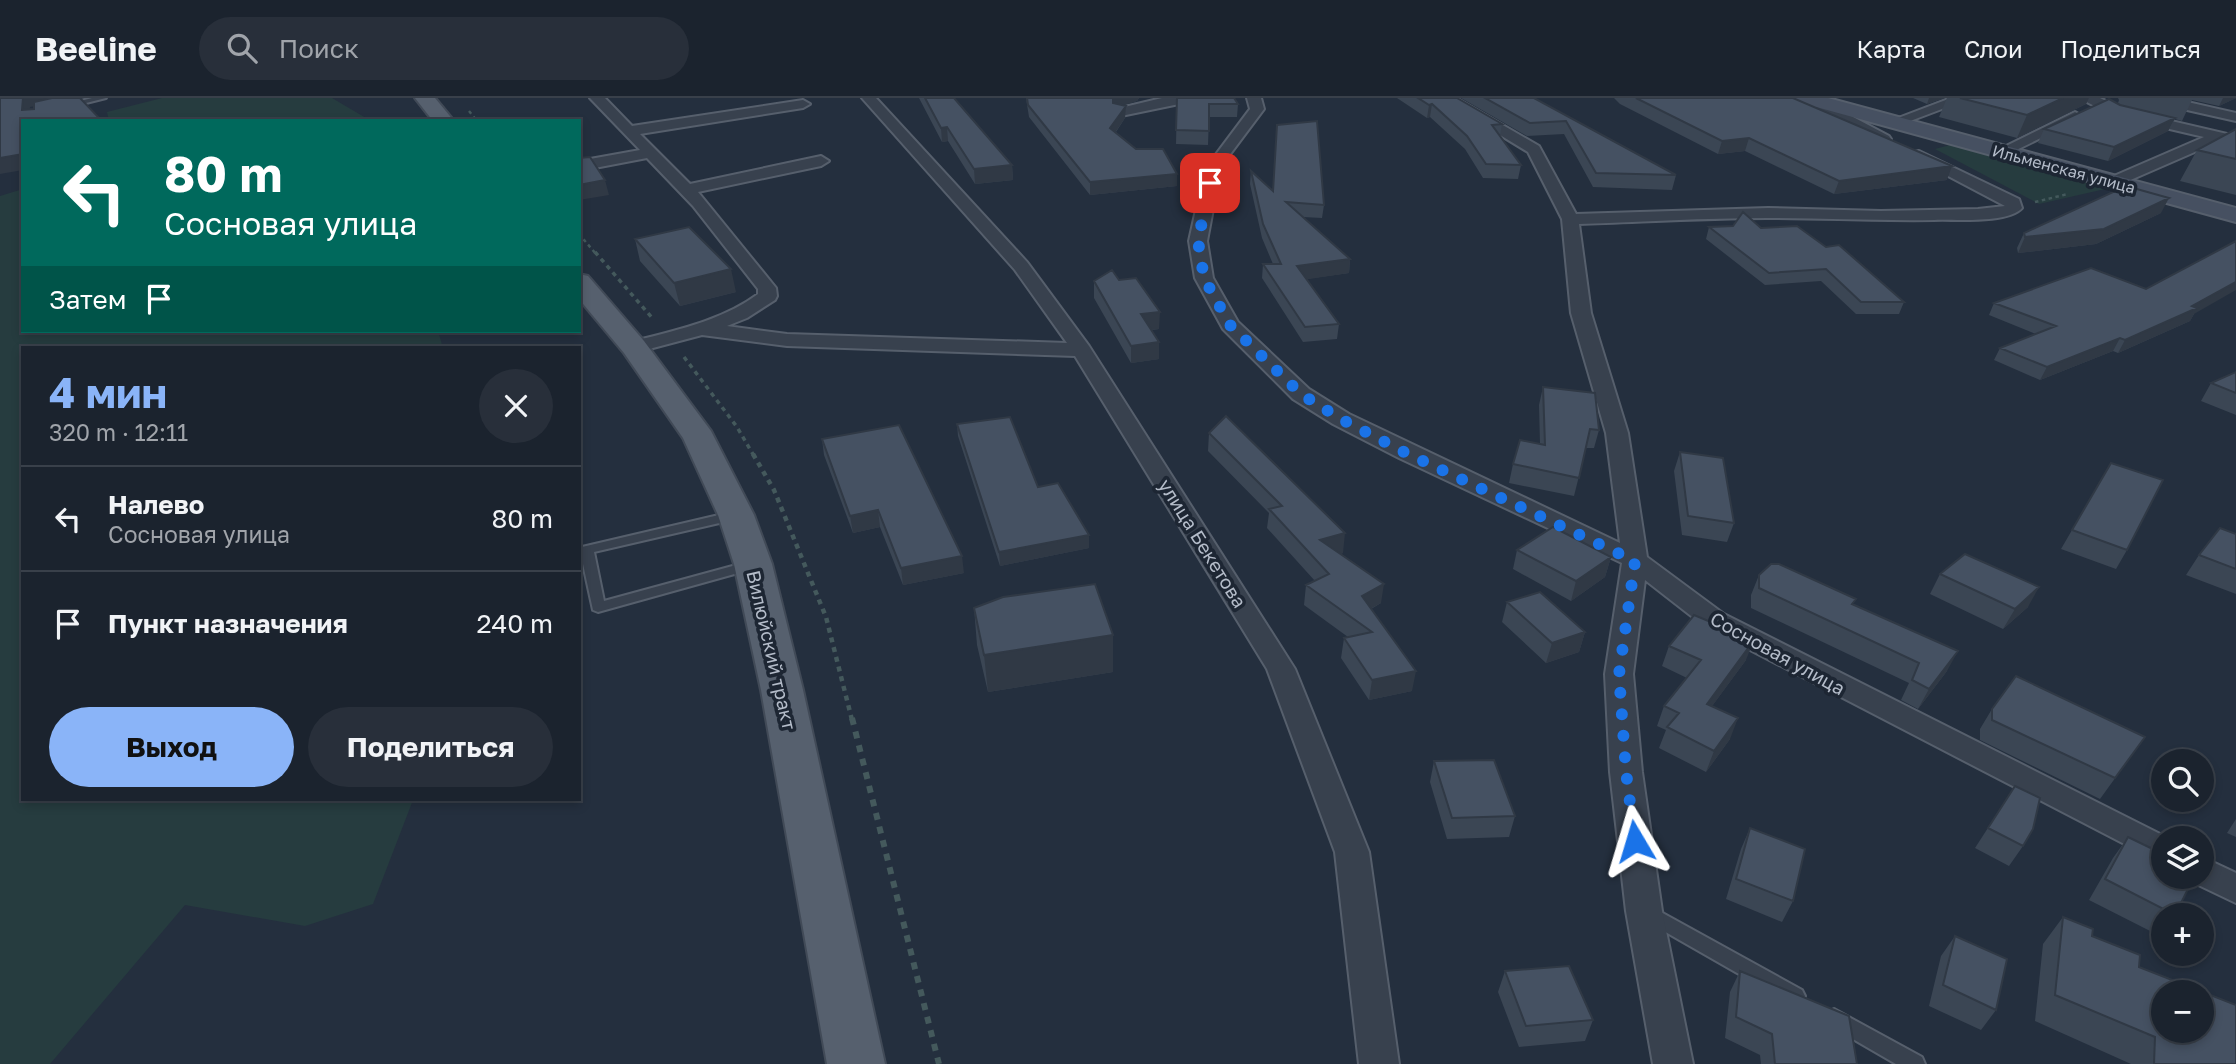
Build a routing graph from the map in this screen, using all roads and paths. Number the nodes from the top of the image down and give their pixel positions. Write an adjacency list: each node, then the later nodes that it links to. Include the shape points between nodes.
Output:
1 (102, 98): 15 (lane)
2 (425, 98): 18 (main road)
3 (597, 98): 20 (street)
4 (869, 98): 34 (street, улица Бекетова, via 1021,266)
5 (1189, 98): 16 (street)
6 (1254, 98): 36 (street, Сосновая улица, via 1258,109 1221,157 1210,183 1198,241 1204,278 1230,325 1301,394 1341,419)
7 (1446, 98): 30 (street, via 1529,144)
8 (1964, 98): 19 (street)
9 (2086, 98): 14 (street)
10 (2128, 98): 14 (street)
11 (2152, 98): 17 (street)
12 (1813, 101): 19 (main road, Ильменская улица); 30 (street, via 2013,202 2014,208 1964,215 1768,213)
13 (803, 103): 20 (street)
14 (2103, 103): 21 (street, via 2119,113); 23 (street)
15 (61, 107)
16 (1121, 112)
17 (2236, 117)
18 (442, 119)
19 (1892, 123): 23 (main road, Ильменская улица)
20 (630, 131): 24 (street)
21 (2218, 136): 22 (street); 27 (street)
22 (2236, 140)
23 (2001, 152): 27 (main road, Ильменская улица)
24 (650, 153): 26 (street); 28 (street)
25 (821, 161): 28 (street)
26 (581, 166)
27 (2113, 182): 29 (main road, Ильменская улица)
28 (686, 190): 32 (street, via 767,288 768,296)
29 (2236, 215)
30 (1570, 219): 36 (street, via 1581,313 1617,433)
31 (581, 284): 33 (main road, Вилюйский тракт)
32 (702, 328): 33 (street); 34 (street, via 787,341)
33 (634, 347): 35 (main road, Вилюйский тракт, via 699,438)
34 (1082, 350): 43 (street, улица Бекетова, via 1281,669 1352,852)
35 (736, 515): 37 (main road, Вилюйский тракт); 37 (lane, via 587,550 598,607)
36 (1635, 561): 38 (street, Сосновая улица, via 1714,620); 41 (street, via 1619,674)
37 (753, 564): 42 (main road, Вилюйский тракт)
38 (2151, 845)
39 (2214, 877): 40 (street)
40 (2236, 889)
41 (1644, 911): 44 (street); 45 (lane)
42 (856, 1064)
43 (1379, 1064)
44 (1672, 1064)
45 (1915, 1064)

